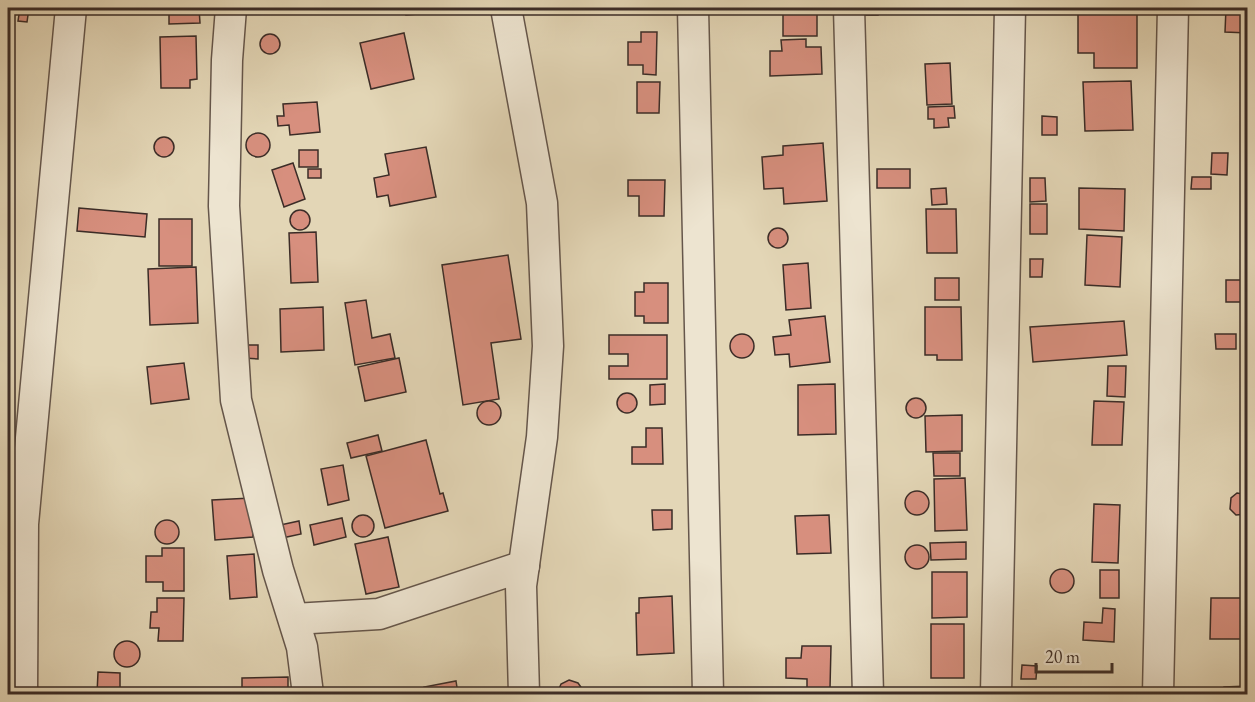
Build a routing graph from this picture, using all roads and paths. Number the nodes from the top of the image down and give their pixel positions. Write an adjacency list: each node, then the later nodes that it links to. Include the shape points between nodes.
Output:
1 (71, 8): 10 (street, via 23,524)
2 (231, 8): 9 (street, via 224,206 236,400)
3 (506, 8): 8 (street, via 542,203 548,346 542,437)
4 (693, 8): 13 (street)
5 (849, 8): 14 (street)
6 (1010, 8): 15 (street)
7 (1173, 8): 16 (street)
8 (524, 566): 9 (street, via 379,614); 12 (street)
9 (294, 620): 11 (street)
10 (22, 694)
11 (308, 694)
12 (524, 694)
13 (708, 694)
14 (868, 694)
15 (996, 694)
16 (1158, 694)

